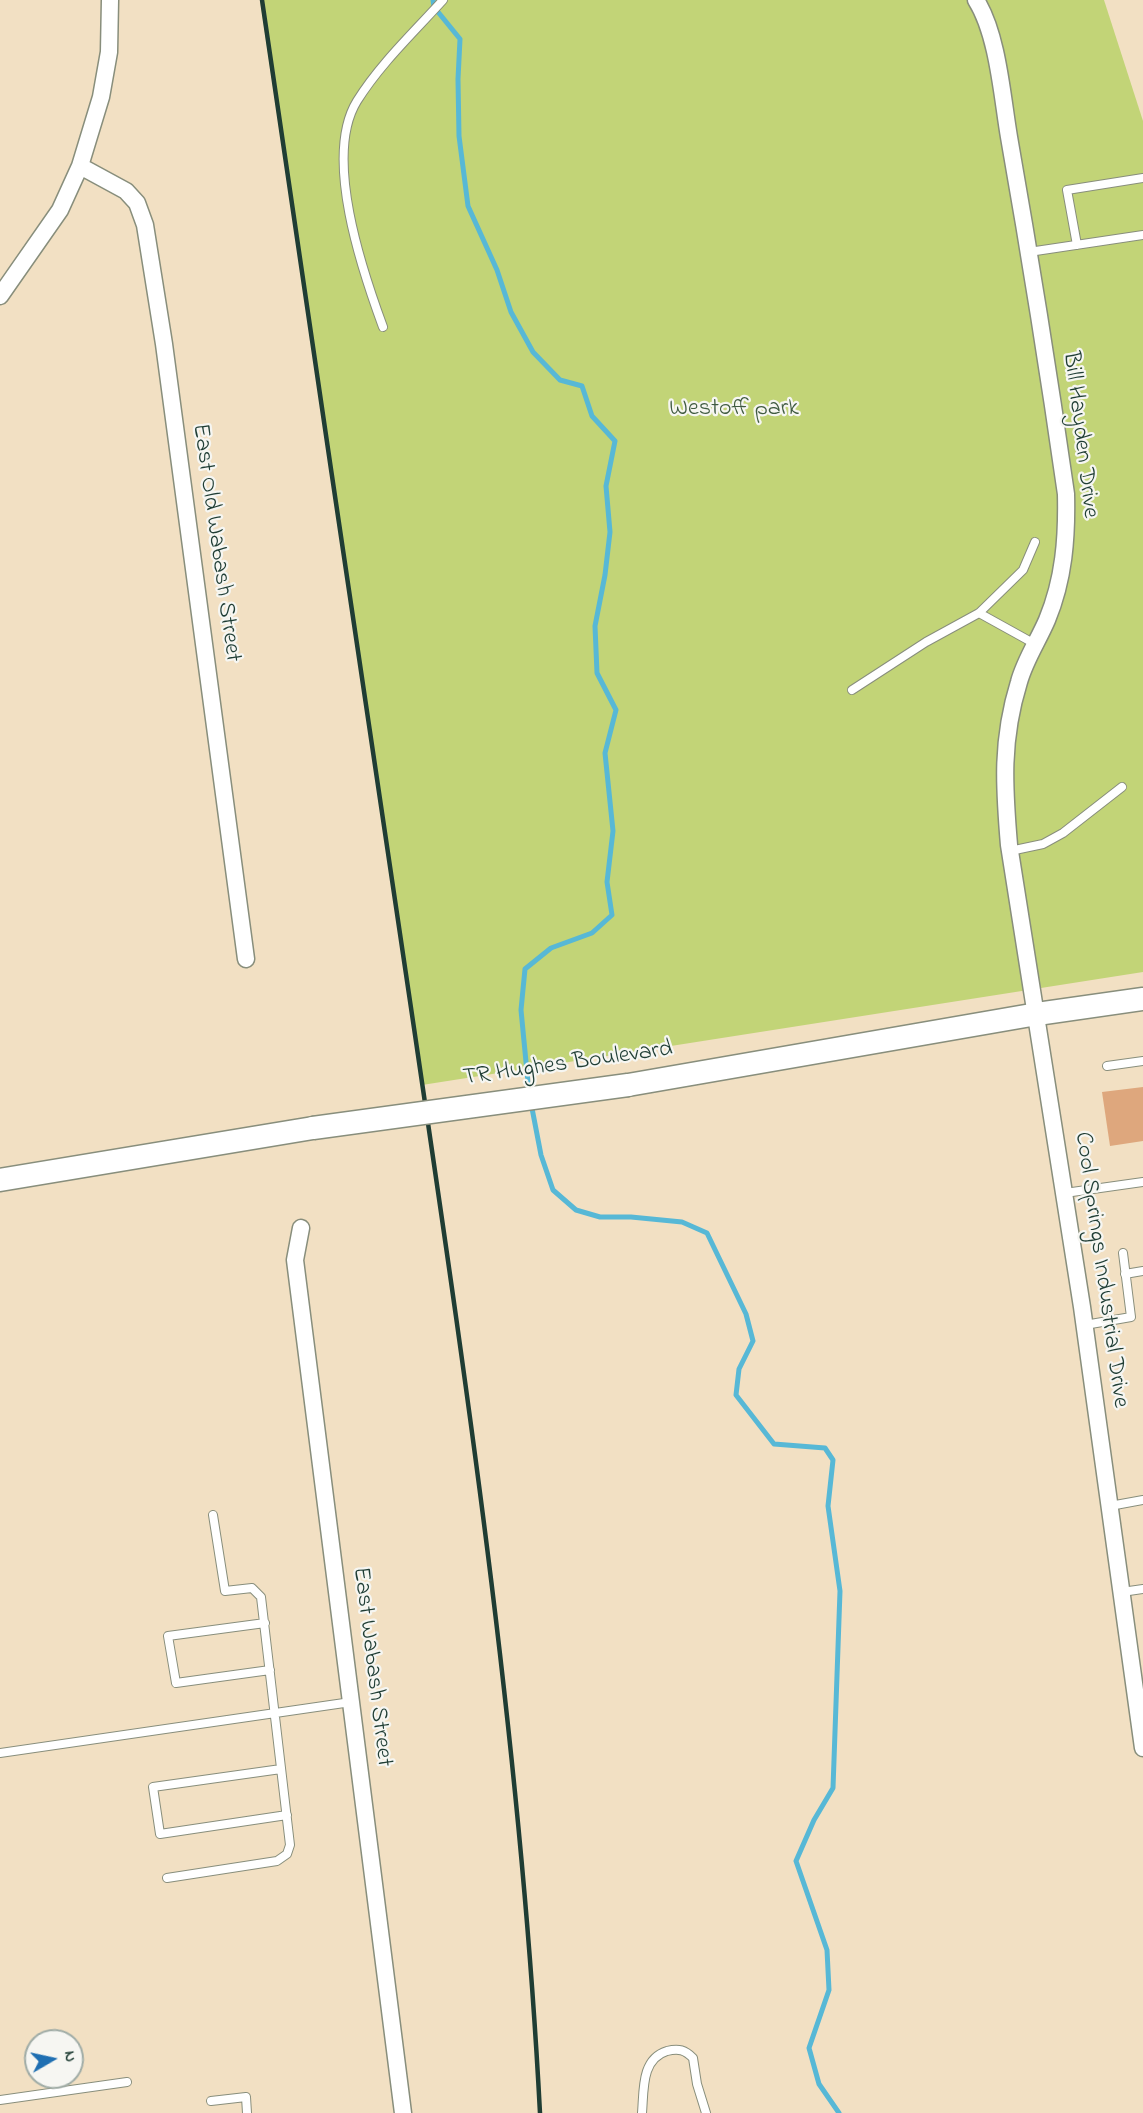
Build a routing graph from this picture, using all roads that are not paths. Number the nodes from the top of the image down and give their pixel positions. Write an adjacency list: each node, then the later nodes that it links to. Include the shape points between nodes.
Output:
1 (110, 0): 4 (street, via 109,52 102,97)
2 (443, 0): 10 (lane, via 356,102 345,130 348,203 362,271)
3 (976, 0): 8 (street, Bill Hayden Drive, via 992,40)
4 (80, 166): 9 (street, via 60,210); 17 (street, East Old Wabash Street, via 126,191 145,225)
5 (1143, 178): 7 (lane, via 1067,190)
6 (1143, 235): 7 (lane)
7 (1077, 245): 8 (lane)
8 (1029, 252): 13 (street, Bill Hayden Drive, via 1064,483 1067,534 1061,575)
9 (0, 296)
10 (382, 327)
11 (1035, 542): 12 (lane, via 1023,570)
12 (979, 613): 13 (lane); 14 (lane)
13 (1035, 644): 16 (street, Bill Hayden Drive, via 1018,682 1006,734 1003,783)
14 (852, 690)
15 (1122, 787): 16 (lane, via 1063,833 1043,844)
16 (1010, 851): 19 (street, Bill Hayden Drive)
17 (246, 959)
18 (1143, 999): 19 (main road, TR Hughes Boulevard)
19 (1037, 1014): 22 (main road, TR Hughes Boulevard, bridge, via 628,1085 313,1128); 24 (street, Cool Springs Industrial Drive)
20 (1143, 1061): 21 (lane)
21 (1107, 1066)
22 (0, 1180)
23 (1143, 1182): 24 (lane)
24 (1065, 1193): 29 (street, Cool Springs Industrial Drive)
25 (301, 1228): 37 (street, East Wabash Street, via 295,1260)
26 (1123, 1253): 28 (lane)
27 (1143, 1271): 28 (lane)
28 (1125, 1274): 29 (lane, via 1131,1317)
29 (1085, 1324): 31 (street, Cool Springs Industrial Drive)
30 (1143, 1500): 31 (lane)
31 (1110, 1506): 34 (street, Cool Springs Industrial Drive)
32 (213, 1515): 35 (lane, via 225,1591 257,1591)
33 (1143, 1589): 34 (lane)
34 (1122, 1592): 39 (street, Cool Springs Industrial Drive)
35 (265, 1623): 36 (lane); 36 (lane, via 168,1636 176,1683)
36 (270, 1670): 38 (lane)
37 (351, 1702): 38 (lane); 48 (street, East Wabash Street)
38 (274, 1713): 40 (lane); 41 (lane)
39 (1143, 1748)
40 (0, 1753)
41 (281, 1769): 42 (lane); 42 (lane, via 153,1787 160,1834)
42 (286, 1815): 43 (lane, via 290,1845 287,1854 277,1861)
43 (167, 1878)
44 (126, 2082): 45 (lane)
45 (0, 2100)
46 (211, 2101): 47 (lane, via 246,2097)
47 (247, 2113)
48 (403, 2113)
49 (642, 2113): 50 (lane, via 647,2068 658,2054 672,2050 684,2050 693,2058)
50 (706, 2113)

